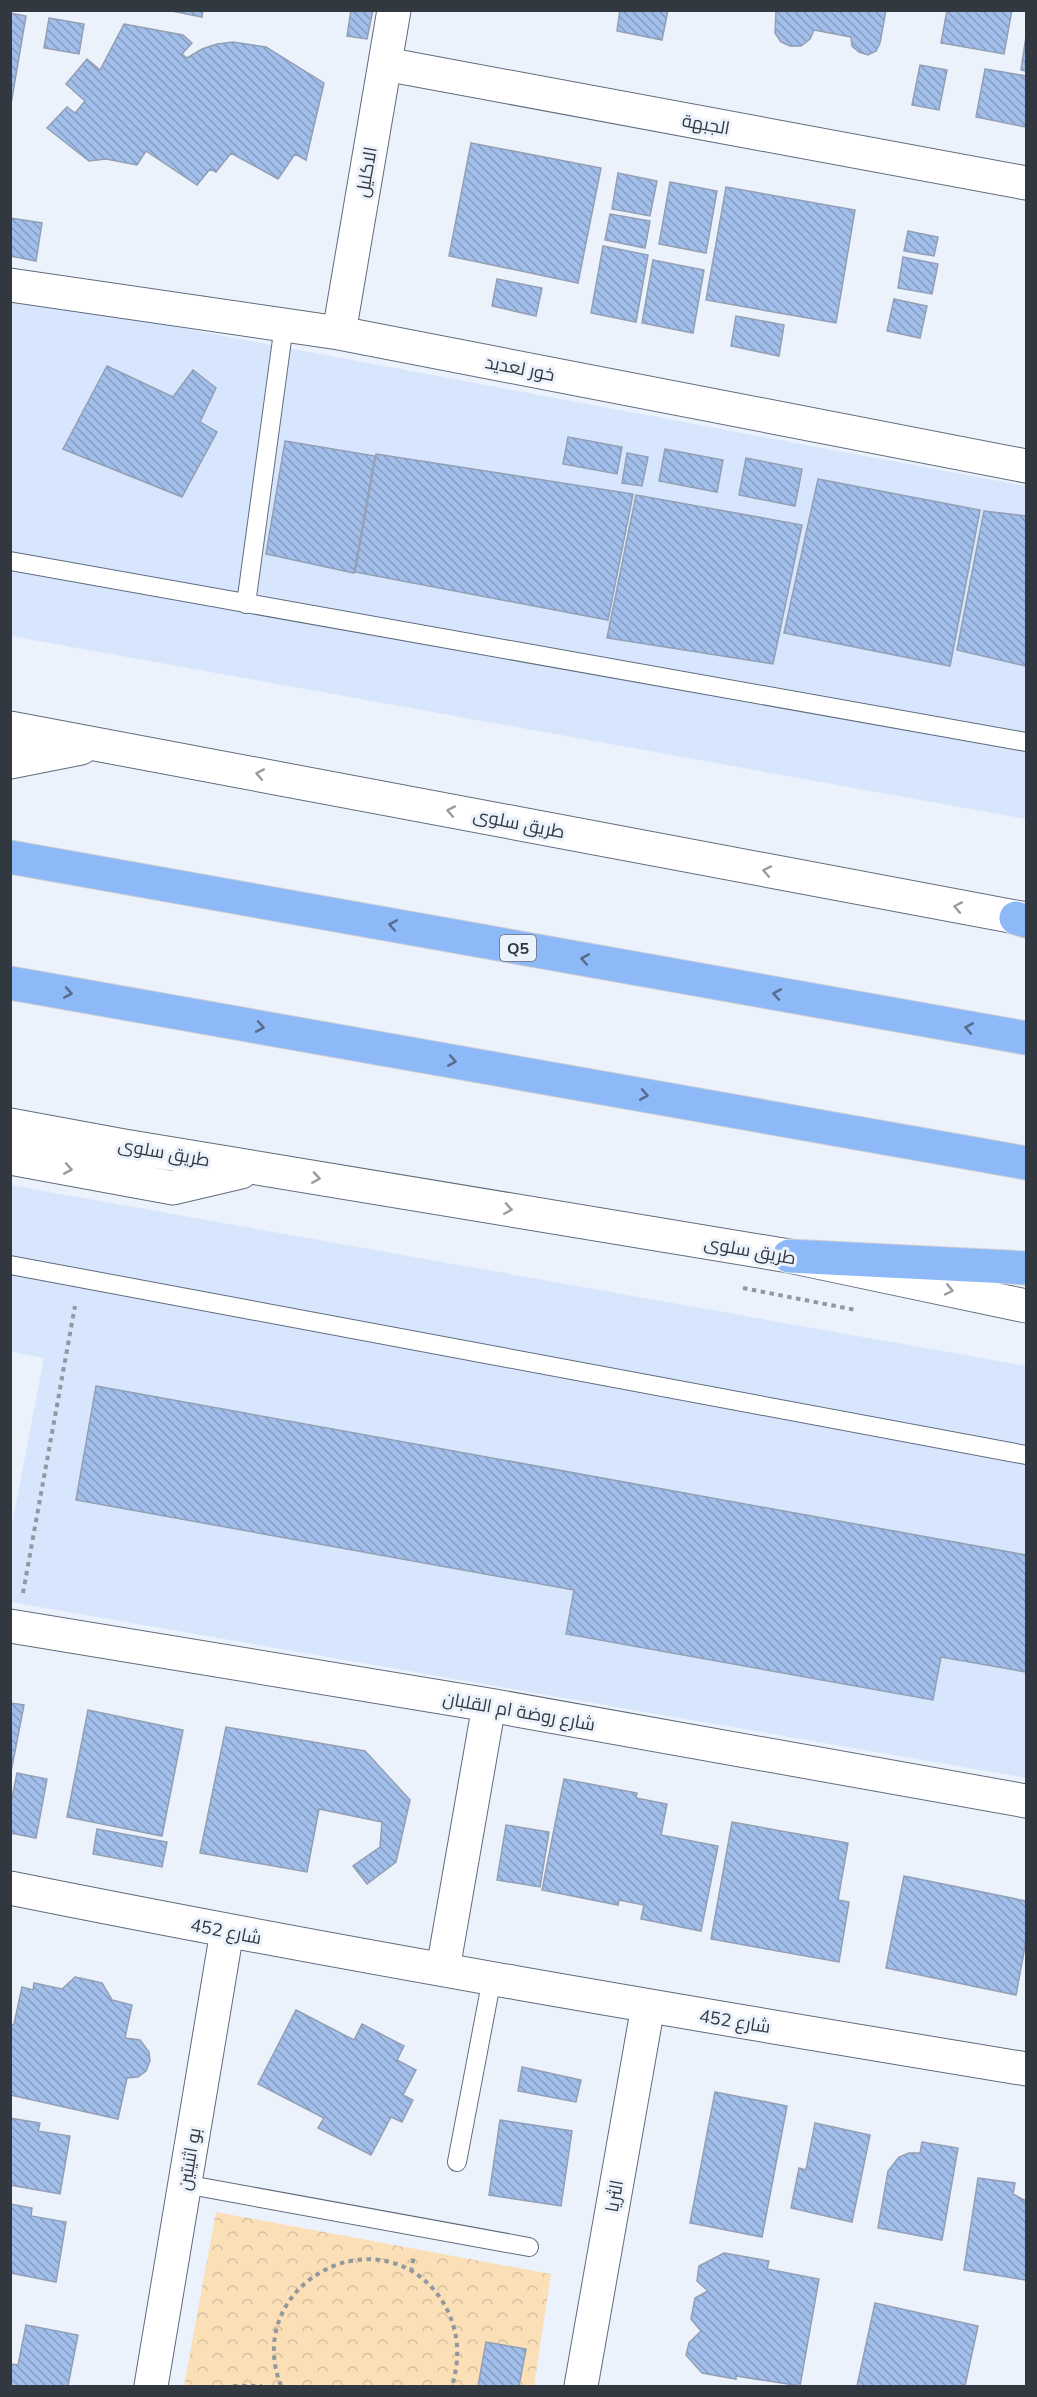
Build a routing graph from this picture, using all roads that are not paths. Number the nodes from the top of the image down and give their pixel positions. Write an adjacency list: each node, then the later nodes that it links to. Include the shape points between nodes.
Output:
1 (394, 10): 2 (street, الاكليل)
2 (385, 64): 3 (street, الجبهة); 6 (street, الاكليل)
3 (1026, 183)
4 (10, 285): 5 (street, خور لعديد)
5 (284, 325): 6 (street, خور لعديد); 9 (lane)
6 (339, 333): 7 (street, خور لعديد)
7 (1026, 466)
8 (10, 561): 9 (lane)
9 (246, 604): 11 (lane)
10 (16, 730): 12 (street, طريق سلوى)
11 (1026, 742)
12 (101, 744): 13 (street); 15 (street, طريق سلوى, one-way to 12)
13 (10, 762)
14 (10, 857): 17 (highway, Q5, one-way to 14)
15 (1023, 919)
16 (10, 983): 22 (highway, one-way to 22)
17 (1026, 1038)
18 (10, 1103): 20 (street)
19 (10, 1125): 20 (street, طريق سلوى)
20 (124, 1146): 23 (street, طريق سلوى)
21 (10, 1158): 23 (street, one-way to 23, via 173,1188)
22 (1026, 1163)
23 (258, 1168): 24 (street, طريق سلوى, one-way to 24)
24 (789, 1256): 26 (highway); 27 (street, طريق سلوى, one-way to 27)
25 (10, 1265): 28 (lane)
26 (1026, 1268)
27 (1026, 1306)
28 (1026, 1455)
29 (14, 1626): 30 (street, شارع روضة ام القلبان)
30 (489, 1705): 31 (street, شارع روضة ام القلبان); 34 (street)
31 (1026, 1801)
32 (10, 1888): 33 (street, شارع 452)
33 (227, 1931): 34 (street, شارع 452); 39 (street, بو اثنيتين)
34 (443, 1969): 35 (street, شارع 452)
35 (492, 1978): 36 (street, شارع 452); 38 (lane)
36 (648, 2006): 37 (street, شارع 452); 42 (street, الثريا)
37 (1026, 2069)
38 (458, 2162)
39 (184, 2184): 40 (lane); 41 (street, بو اثنيتين)
40 (529, 2247)
41 (151, 2386)
42 (581, 2386)

